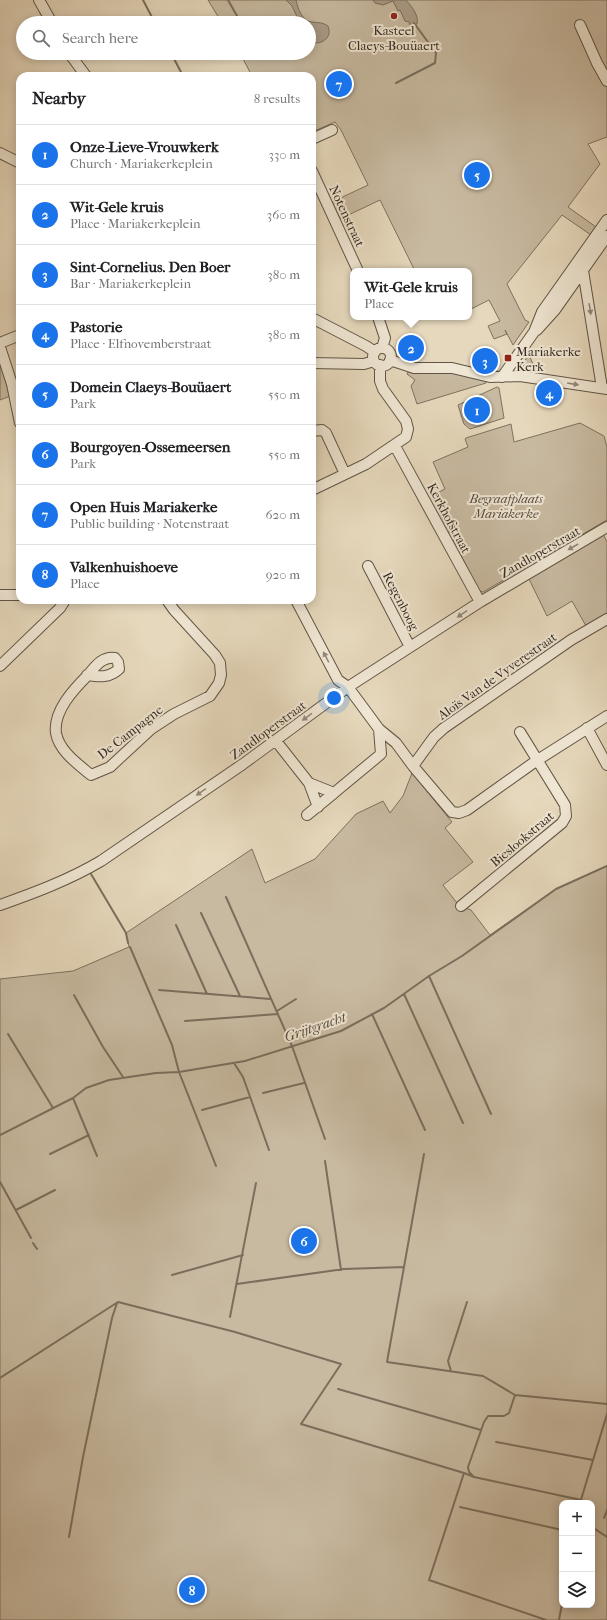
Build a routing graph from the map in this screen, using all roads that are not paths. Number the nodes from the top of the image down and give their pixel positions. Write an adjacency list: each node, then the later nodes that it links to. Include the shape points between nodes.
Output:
1 (39, 0): 2 (street)
2 (48, 16)
3 (580, 25): 6 (street)
4 (74, 60): 5 (street)
5 (83, 72)
6 (607, 81)
7 (332, 130): 8 (street)
8 (316, 137)
9 (0, 153): 10 (street)
10 (16, 162)
11 (316, 180): 16 (street, Notenstraat)
12 (607, 220): 15 (street)
13 (607, 236): 14 (street)
14 (603, 245): 17 (street)
15 (580, 258): 17 (street); 20 (street, via 542,312)
16 (357, 268)
17 (584, 271): 20 (street, via 556,310); 28 (street, one-way to 28)
18 (316, 320): 24 (street, via 366,346)
19 (379, 320): 24 (street, via 385,338)
20 (534, 332): 26 (street)
21 (16, 337): 22 (street)
22 (0, 343)
23 (0, 347): 27 (street)
24 (380, 357): 25 (street, via 364,364); 26 (street, via 414,368 452,368 490,377); 30 (street, via 380,381 383,389 407,419 406,437)
25 (316, 363)
26 (502, 377): 28 (street, one-way to 28, via 520,376)
27 (16, 384)
28 (605, 389)
29 (316, 431): 31 (street, via 326,433)
30 (395, 446): 31 (street); 37 (street, Kerkhofstraat)
31 (346, 474): 32 (street)
32 (316, 488)
33 (607, 527): 37 (street, Zandloperstraat, one-way to 37)
34 (368, 566): 42 (street, Regenboog)
35 (0, 595): 36 (street)
36 (16, 595)
37 (480, 602): 42 (street, Zandloperstraat, one-way to 42)
38 (62, 604): 43 (street)
39 (170, 604): 44 (street, De Campagne, via 220,663 219,683 210,696 151,729 110,767 91,775 66,751 56,731 57,720 70,693)
40 (298, 604): 45 (street, one-way to 40, via 338,680)
41 (607, 619): 55 (street, Aloïs Van de Vyverestraat, via 571,640 444,728 434,737)
42 (410, 647): 45 (street, Zandloperstraat)
43 (0, 666)
44 (87, 675)
45 (348, 687): 48 (street); 50 (street, Zandloperstraat, one-way to 50)
46 (607, 716): 47 (street)
47 (587, 728): 53 (street); 54 (street)
48 (379, 729): 51 (street); 52 (street)
49 (520, 732): 53 (street)
50 (276, 741): 56 (street); 60 (street, Zandloperstraat, one-way to 60, via 101,862)
51 (396, 743): 52 (street); 55 (street)
52 (381, 754): 57 (street)
53 (536, 761): 55 (street, via 459,813 452,812 444,805); 61 (street, Bieslookstraat, via 565,805 565,820)
54 (607, 765)
55 (413, 766)
56 (309, 783): 57 (street); 58 (street)
57 (334, 793): 58 (street)
58 (318, 807): 59 (street)
59 (307, 815)
60 (0, 905)
61 (461, 906)

